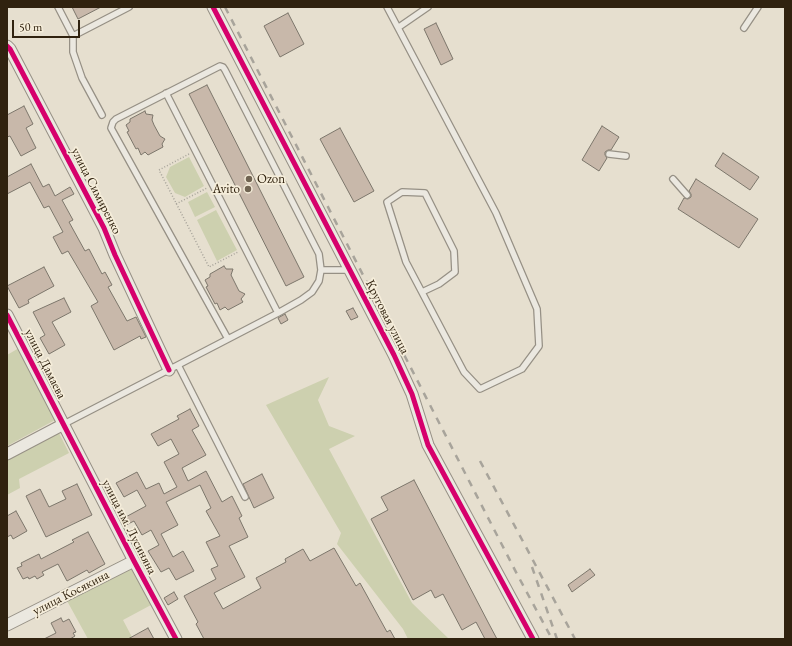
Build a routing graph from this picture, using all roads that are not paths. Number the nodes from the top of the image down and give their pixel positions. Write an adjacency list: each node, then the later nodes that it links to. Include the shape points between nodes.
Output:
1 (58, 7): 9 (lane)
2 (129, 7): 9 (lane)
3 (213, 7): 18 (street, Круговая улица)
4 (387, 7): 7 (lane)
5 (428, 7): 7 (lane)
6 (758, 7): 8 (lane)
7 (398, 27): 19 (lane, via 496,213 537,309 539,346 522,369 480,389 464,372)
8 (744, 28)
9 (73, 36): 12 (lane, via 73,52 82,78)
10 (7, 46): 23 (street, улица Симиренко, via 104,228)
11 (166, 94): 17 (lane, via 218,67 223,67 318,254); 20 (lane); 22 (lane, via 116,119 111,128)
12 (102, 115)
13 (609, 154): 14 (lane)
14 (626, 156)
15 (673, 178): 16 (lane)
16 (687, 195)
17 (321, 270): 18 (lane); 20 (lane, via 319,281 312,292)
18 (351, 270): 30 (street, Круговая улица, via 412,394 428,445)
19 (422, 292): 19 (lane, via 406,262 387,202 402,192 425,193 454,251 455,272)
20 (278, 313): 22 (lane)
21 (7, 315): 24 (street, улица Дамаева)
22 (228, 339): 23 (lane)
23 (174, 368): 24 (lane); 26 (lane)
24 (64, 424): 25 (street); 27 (street, улица им. Лусиняна)
25 (7, 454)
26 (245, 496)
27 (134, 561): 28 (street, улица Косякина); 29 (street, улица им. Лусиняна)
28 (7, 625)
29 (176, 639)
30 (533, 639)

